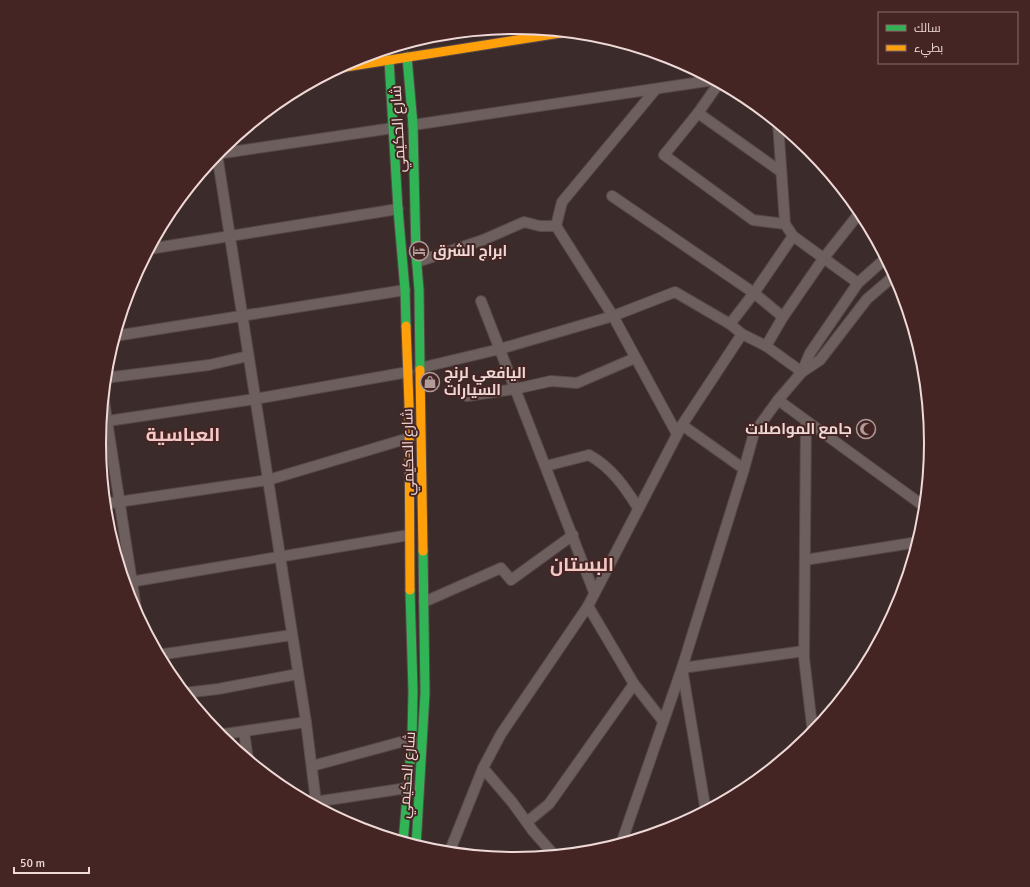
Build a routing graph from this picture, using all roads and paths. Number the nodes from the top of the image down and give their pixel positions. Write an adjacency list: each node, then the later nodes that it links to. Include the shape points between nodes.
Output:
1 (536, 35): 3 (main road)
2 (545, 35): 3 (main road)
3 (533, 37): 4 (main road)
4 (407, 57): 5 (main road); 11 (main road, شارع الحكيمي)
5 (389, 60): 6 (main road); 12 (main road, شارع الحكيمي)
6 (358, 65)
7 (706, 81): 9 (street)
8 (716, 87): 10 (street)
9 (656, 89): 11 (street); 21 (street, via 562,202)
10 (698, 113): 16 (street); 20 (street, via 664,154 753,220)
11 (413, 125): 26 (main road, شارع الحكيمي)
12 (393, 128): 14 (street); 18 (main road, شارع الحكيمي)
13 (778, 131): 16 (street)
14 (227, 153)
15 (218, 161): 23 (street)
16 (780, 171): 20 (street)
17 (612, 196): 31 (street)
18 (398, 210): 23 (street); 30 (main road, شارع الحكيمي)
19 (856, 217): 25 (street)
20 (785, 224): 22 (street)
21 (556, 226): 26 (street, via 524,222 483,240); 34 (street)
22 (793, 236): 25 (street); 31 (street)
23 (230, 237): 24 (street); 33 (street)
24 (155, 248)
25 (823, 259): 29 (street); 35 (street)
26 (417, 262): 43 (main road, شارع الحكيمي)
27 (882, 262): 29 (street)
28 (889, 279): 45 (street, via 867,299 820,360)
29 (858, 284): 45 (street, via 810,353)
30 (405, 290): 33 (street); 44 (main road, شارع الحكيمي)
31 (754, 293): 35 (street); 36 (street)
32 (480, 301): 40 (street)
33 (242, 316): 38 (street); 41 (street)
34 (613, 316): 36 (street, via 675,292); 40 (street); 42 (street)
35 (783, 317): 39 (street)
36 (730, 324): 37 (street)
37 (742, 334): 39 (street); 53 (street)
38 (120, 335)
39 (766, 346): 45 (street)
40 (500, 349): 43 (street); 47 (street)
41 (248, 356): 46 (street, via 209,365); 49 (street)
42 (636, 358): 47 (street, via 577,383 551,381); 53 (street)
43 (420, 368): 71 (main road, شارع الحكيمي)
44 (408, 372): 49 (street); 55 (main road, شارع الحكيمي)
45 (802, 372): 50 (street)
46 (111, 377)
47 (515, 389): 48 (street); 56 (street)
48 (467, 396)
49 (255, 400): 52 (street); 58 (street)
50 (778, 400): 51 (street); 57 (street, via 754,433)
51 (806, 421): 61 (street); 67 (street)
52 (106, 422)
53 (679, 429): 57 (street); 62 (street)
54 (106, 433): 59 (street)
55 (409, 438): 58 (street); 63 (main road, شارع الحكيمي)
56 (546, 466): 62 (street, via 589,456 600,461 623,484); 64 (street)
57 (744, 469): 76 (street)
58 (268, 480): 59 (street); 66 (street)
59 (119, 502): 60 (street); 68 (street)
60 (110, 503)
61 (920, 503)
62 (638, 508): 70 (street)
63 (409, 535): 66 (street); 85 (main road, شارع الحكيمي)
64 (573, 535): 70 (street); 71 (street, via 511,580 502,568)
65 (912, 543): 67 (street)
66 (280, 557): 69 (street); 73 (street)
67 (804, 560): 74 (street)
68 (127, 576)
69 (130, 582)
70 (594, 592): 72 (street)
71 (424, 602): 96 (main road, شارع الحكيمي, via 424,740)
72 (588, 606): 78 (street); 88 (street, via 500,734)
73 (292, 635): 75 (street); 77 (street)
74 (804, 651): 76 (street); 82 (street)
75 (164, 654)
76 (682, 668): 80 (street); 92 (street)
77 (298, 674): 79 (street); 81 (street)
78 (634, 684): 80 (street); 93 (street, via 549,804)
79 (190, 692)
80 (663, 721): 95 (street)
81 (306, 722): 83 (street); 87 (street)
82 (812, 726)
83 (244, 732): 84 (street); 86 (street)
84 (226, 734)
85 (412, 739): 87 (street); 89 (main road, شارع الحكيمي)
86 (247, 753)
87 (312, 766): 90 (street)
88 (483, 768): 93 (street); 97 (street)
89 (407, 788): 91 (street); 94 (main road, شارع الحكيمي)
90 (312, 799)
91 (316, 801)
92 (705, 806)
93 (527, 822): 98 (street)
94 (403, 837)
95 (623, 838)
96 (416, 841)
97 (452, 847)
98 (550, 851)

